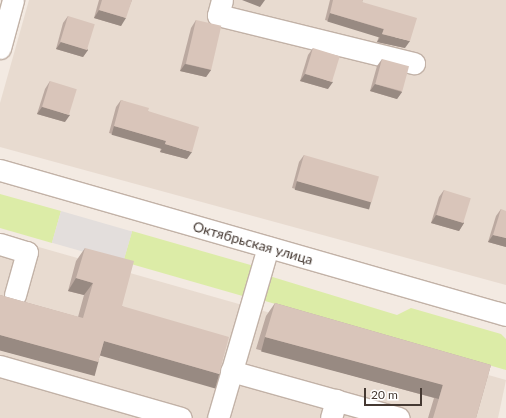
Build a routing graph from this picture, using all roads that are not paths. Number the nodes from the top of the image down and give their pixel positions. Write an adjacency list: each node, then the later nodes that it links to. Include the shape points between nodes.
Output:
1 (13, 0): 3 (street)
2 (222, 0): 4 (street, via 218,15)
3 (0, 48)
4 (414, 63)
5 (0, 170): 7 (street, Октябрьская улица)
6 (0, 244): 8 (street, via 27,252)
7 (268, 247): 9 (street, Октябрьская улица); 11 (street)
8 (15, 295)
9 (506, 315)
10 (0, 366): 13 (street)
11 (231, 371): 12 (street); 14 (street)
12 (334, 409): 15 (street)
13 (181, 418)
14 (218, 418)
15 (399, 418)

